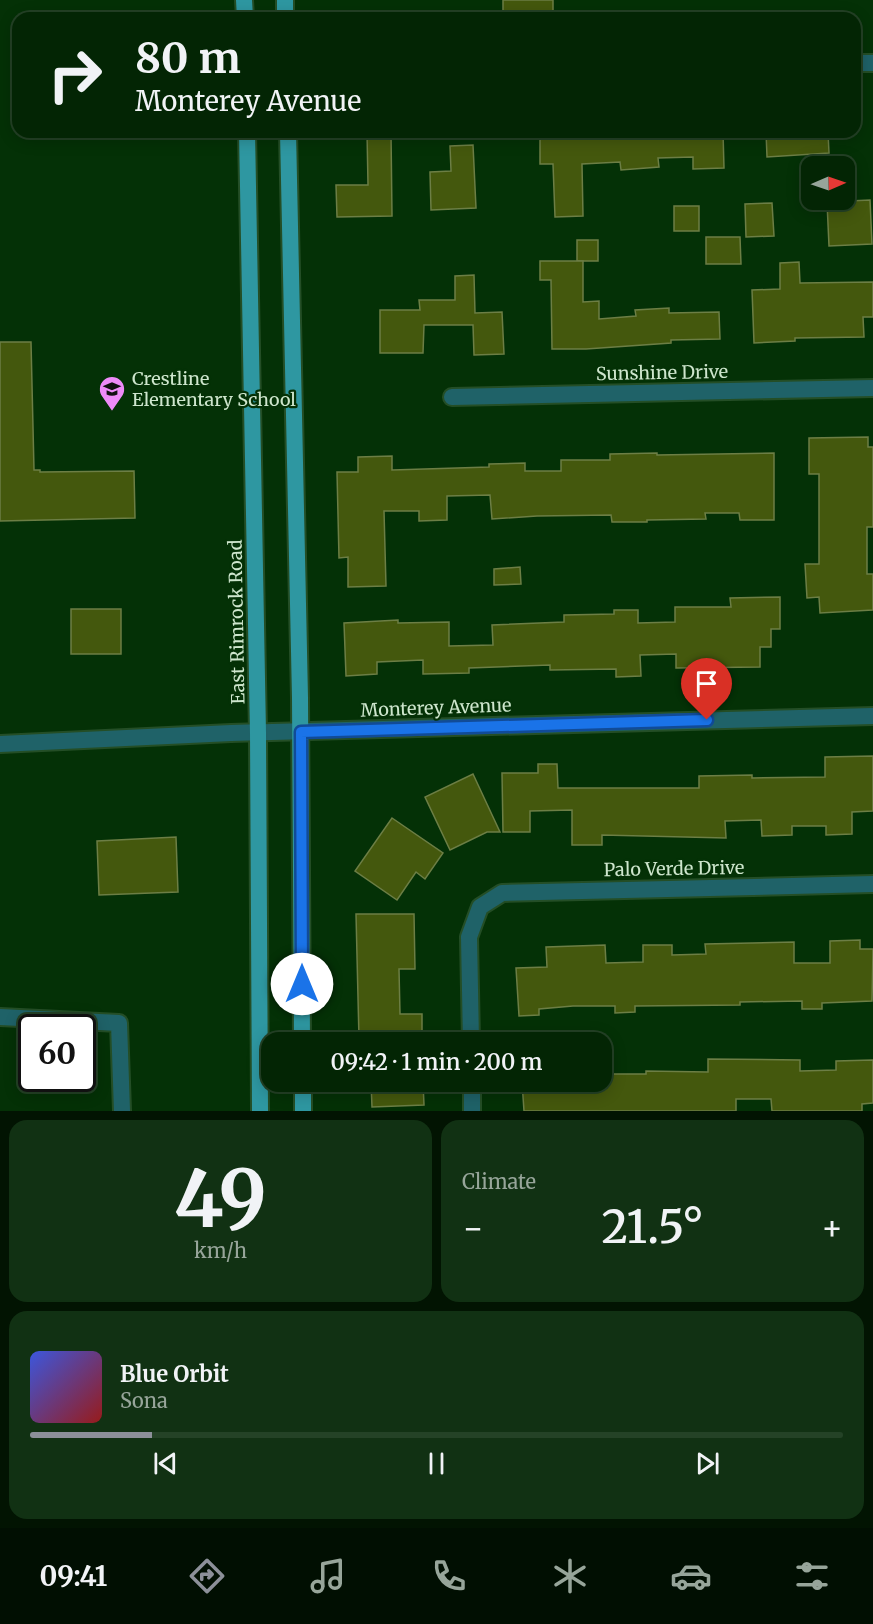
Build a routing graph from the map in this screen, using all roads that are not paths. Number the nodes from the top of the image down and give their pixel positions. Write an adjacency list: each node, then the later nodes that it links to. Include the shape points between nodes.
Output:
1 (247, 138): 7 (main road, East Rimrock Road)
2 (288, 138): 6 (main road)
3 (873, 388): 4 (street, Sunshine Drive)
4 (452, 397)
5 (873, 716): 6 (street, Monterey Avenue)
6 (301, 732): 7 (street, Monterey Avenue); 11 (main road)
7 (258, 733): 8 (street, Monterey Avenue); 16 (main road, East Rimrock Road)
8 (0, 744)
9 (873, 884): 12 (street, Palo Verde Drive, via 502,893 480,907 469,937)
10 (0, 1017): 15 (street, via 119,1023)
11 (302, 1032)
12 (471, 1032)
13 (303, 1092): 17 (main road)
14 (472, 1092): 18 (street)
15 (122, 1111)
16 (260, 1111)
17 (303, 1111)
18 (472, 1111)

